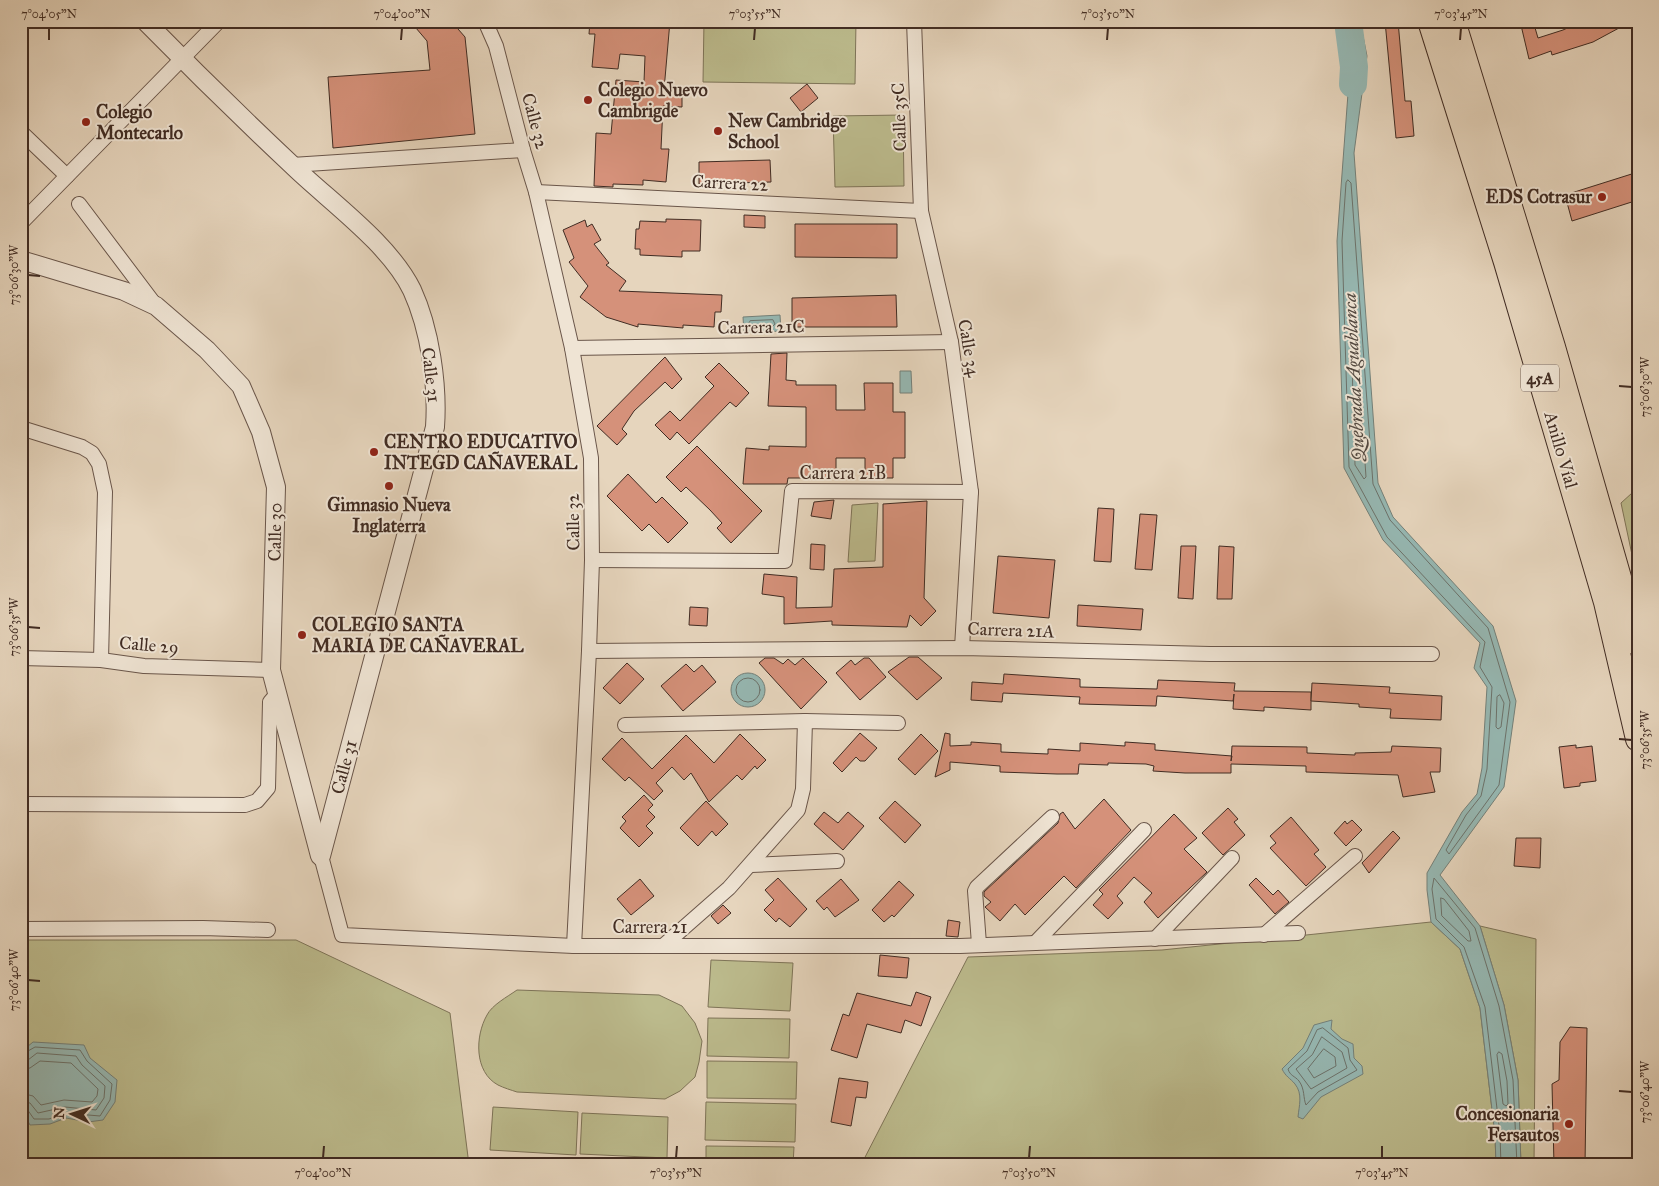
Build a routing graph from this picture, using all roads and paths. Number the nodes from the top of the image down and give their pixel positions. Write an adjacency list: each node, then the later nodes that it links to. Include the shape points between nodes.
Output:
1 (145, 21): 7 (street, Calle 31)
2 (219, 21): 7 (street)
3 (485, 21): 9 (street, Calle 32, via 496,46)
4 (914, 21): 14 (street, Calle 35C)
5 (1430, 21): 36 (highway, Anillo Víal / 45A, via 1606,602)
6 (1453, 21): 25 (highway, Anillo Víal / 45A, via 1553,346)
7 (184, 60): 10 (street, Calle 31); 11 (street)
8 (21, 132): 11 (street)
9 (523, 150): 10 (street); 12 (street, Calle 32)
10 (292, 166): 40 (street, Calle 31, via 371,236 412,290 429,347 437,396 435,427)
11 (67, 176): 15 (street)
12 (536, 192): 14 (street, Carrera 22); 19 (street, Calle 32)
13 (79, 204): 17 (street)
14 (922, 211): 18 (street, Calle 34)
15 (21, 223)
16 (21, 260): 17 (street, Calle 30, via 124,291)
17 (156, 306): 31 (street, Calle 30, via 207,350 241,386 261,432 276,487)
18 (951, 342): 19 (street, Carrera 21C); 21 (street, Calle 34)
19 (572, 348): 24 (street, Calle 32, via 591,458)
20 (21, 428): 30 (street, Calle 29, via 82,447 92,453 99,464 104,492)
21 (971, 492): 24 (street, Carrera 21B, via 792,491 785,561); 26 (street)
22 (21, 520): 23 (street)
23 (21, 529)
24 (592, 560): 27 (street, Calle 32)
25 (1638, 644)
26 (962, 648): 27 (street, Carrera 21A); 28 (street, Carrera 21A, via 1210,654)
27 (589, 651): 53 (street, Calle 32)
28 (1432, 654)
29 (21, 658): 30 (street)
30 (102, 660): 31 (street, Calle 29, via 144,666)
31 (271, 670): 32 (street, Calle 30)
32 (276, 695): 37 (street, via 270,702 268,788 257,801 245,805); 40 (street, Calle 30)
33 (805, 722): 34 (street); 35 (street); 44 (street, via 803,789 798,810)
34 (898, 723)
35 (625, 725)
36 (1638, 739)
37 (21, 804)
38 (1052, 817): 52 (street, via 977,887)
39 (1144, 830): 51 (street)
40 (321, 856): 48 (street, Calle 30)
41 (1355, 856): 49 (street)
42 (1232, 858): 50 (street)
43 (837, 860): 44 (street)
44 (751, 865): 54 (street)
45 (21, 929): 46 (street)
46 (268, 930)
47 (1298, 932): 49 (street, Carrera 21)
48 (342, 935): 53 (street, Carrera 21)
49 (1264, 935): 50 (street, Carrera 21)
50 (1155, 939): 51 (street, Carrera 21)
51 (1035, 943): 52 (street, Carrera 21)
52 (979, 944): 54 (street, Carrera 21)
53 (574, 946): 54 (street, Carrera 21)
54 (663, 946)

